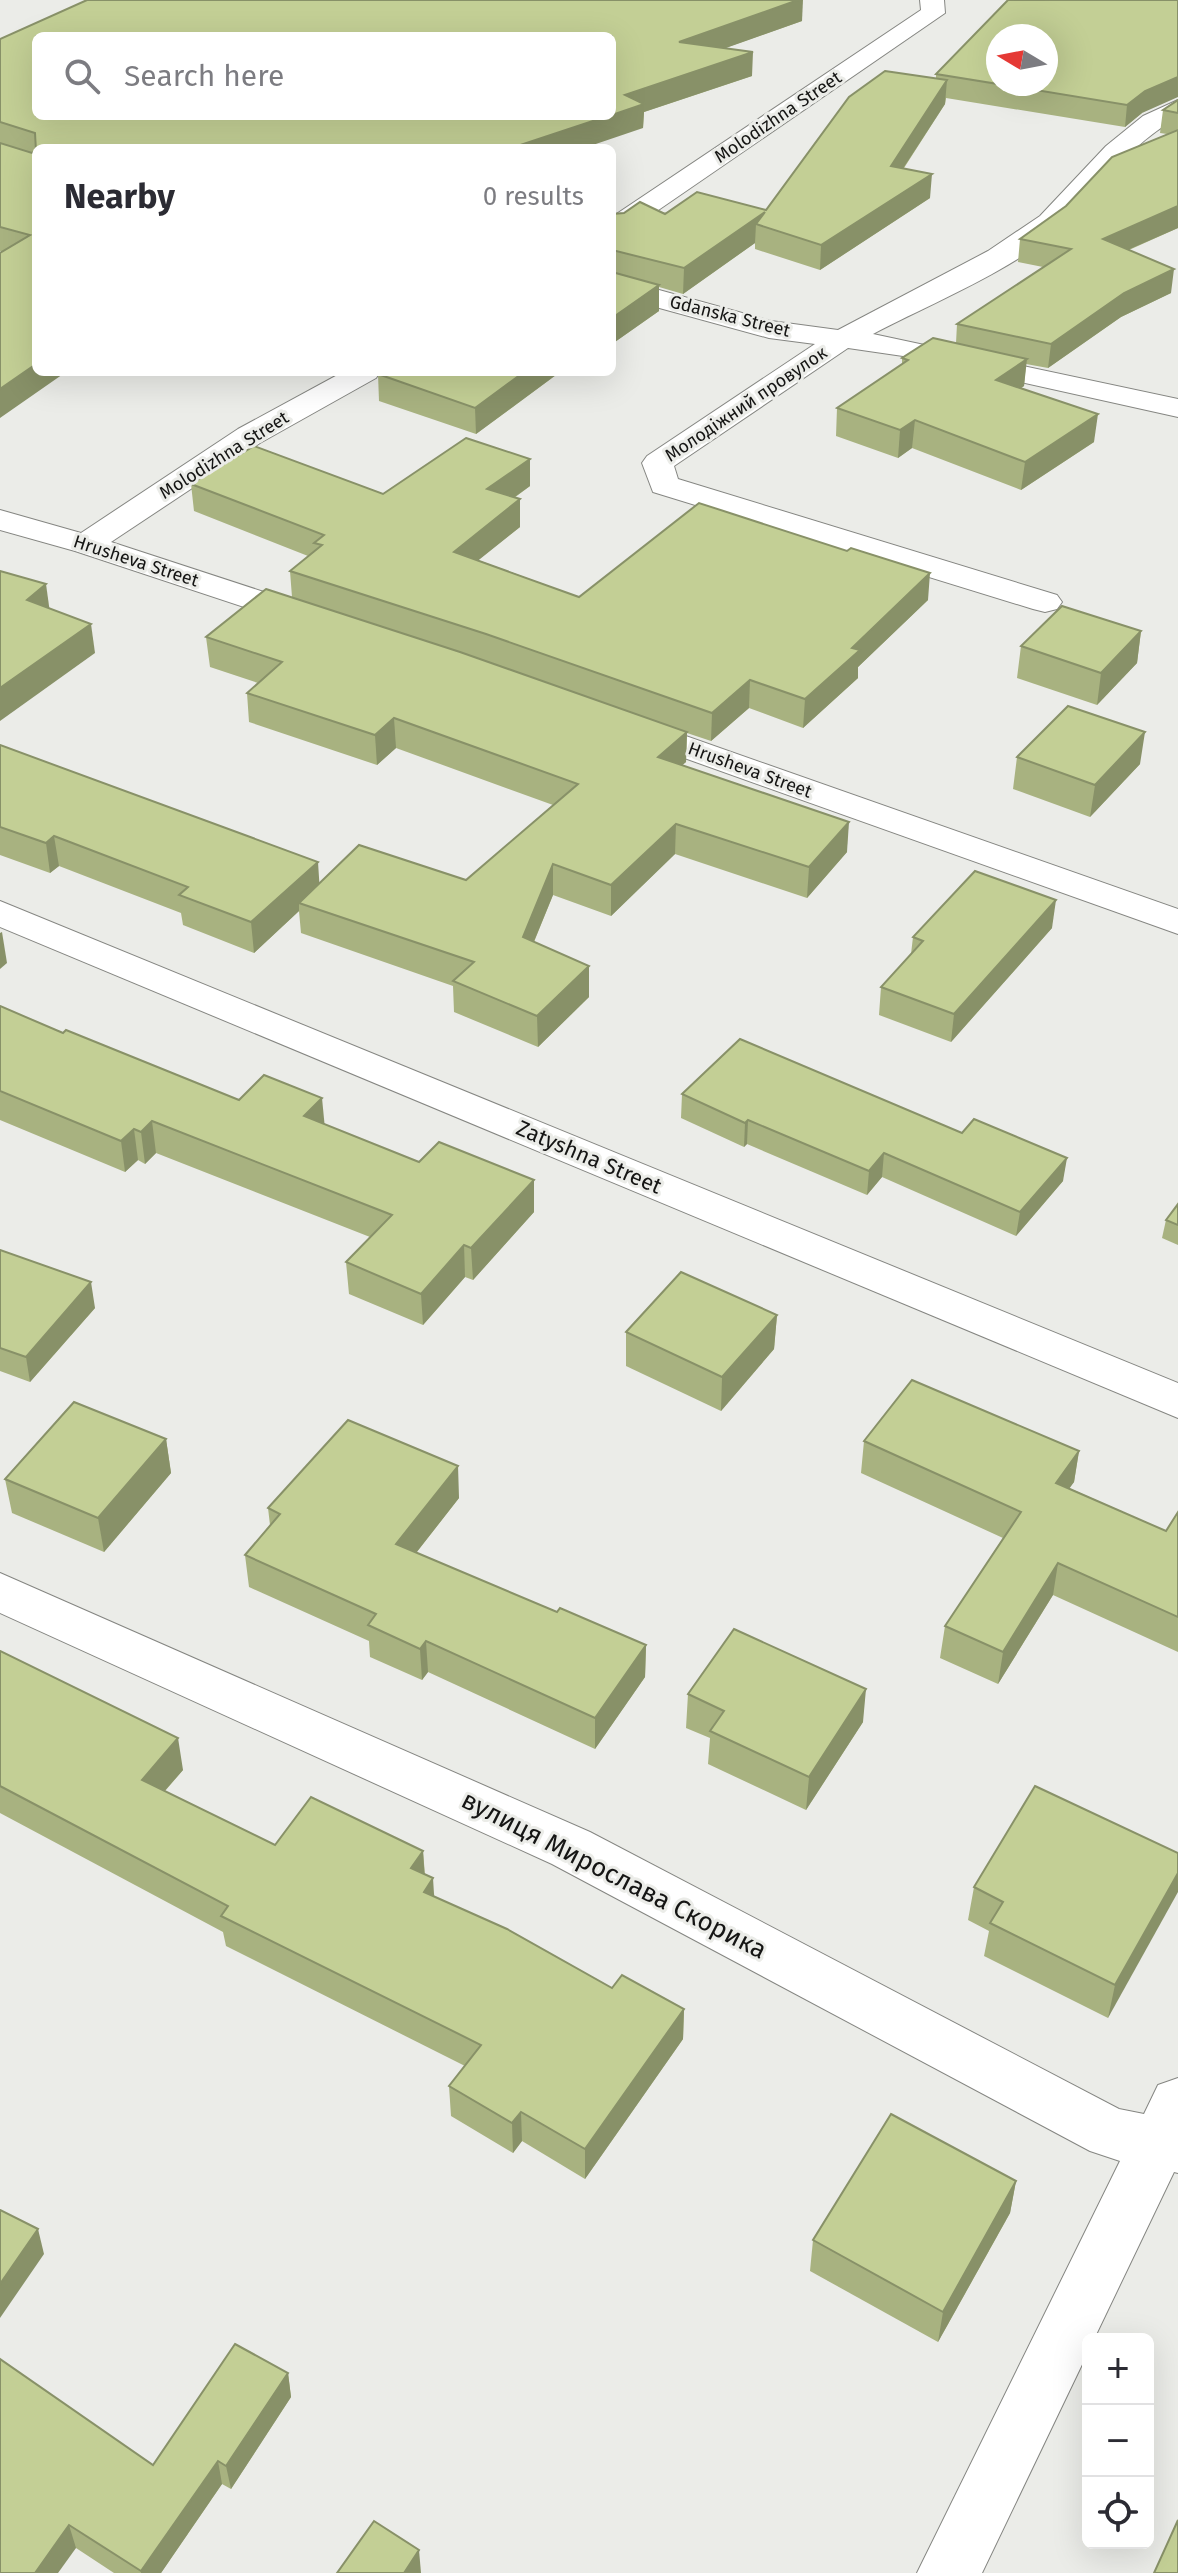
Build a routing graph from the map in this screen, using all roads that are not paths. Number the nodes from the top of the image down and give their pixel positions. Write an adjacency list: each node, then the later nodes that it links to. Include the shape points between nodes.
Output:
1 (932, 0): 3 (street, Molodizhna Street, via 933,13)
2 (1178, 108): 5 (street, Молодіжний провулок, via 1152,121 1115,152 1050,222 998,257)
3 (616, 226)
4 (616, 287): 5 (street, Gdanska Street, via 769,329)
5 (842, 339): 7 (street, Gdanska Street, via 903,347); 10 (street, Молодіжний провулок, via 658,463 664,485)
6 (358, 376): 9 (street, Molodizhna Street, via 249,436)
7 (1178, 408)
8 (0, 520): 9 (street, Hrusheva Street)
9 (86, 544): 11 (street, Hrusheva Street)
10 (1045, 602)
11 (340, 628)
12 (593, 715): 14 (street, Hrusheva Street)
13 (0, 913): 15 (street, Zatyshna Street)
14 (1178, 922)
15 (1178, 1401)
16 (0, 1592): 17 (street, вулиця Мирослава Скорика, via 571,1848 1110,2133)
17 (1171, 2131): 18 (street)
18 (949, 2573)

